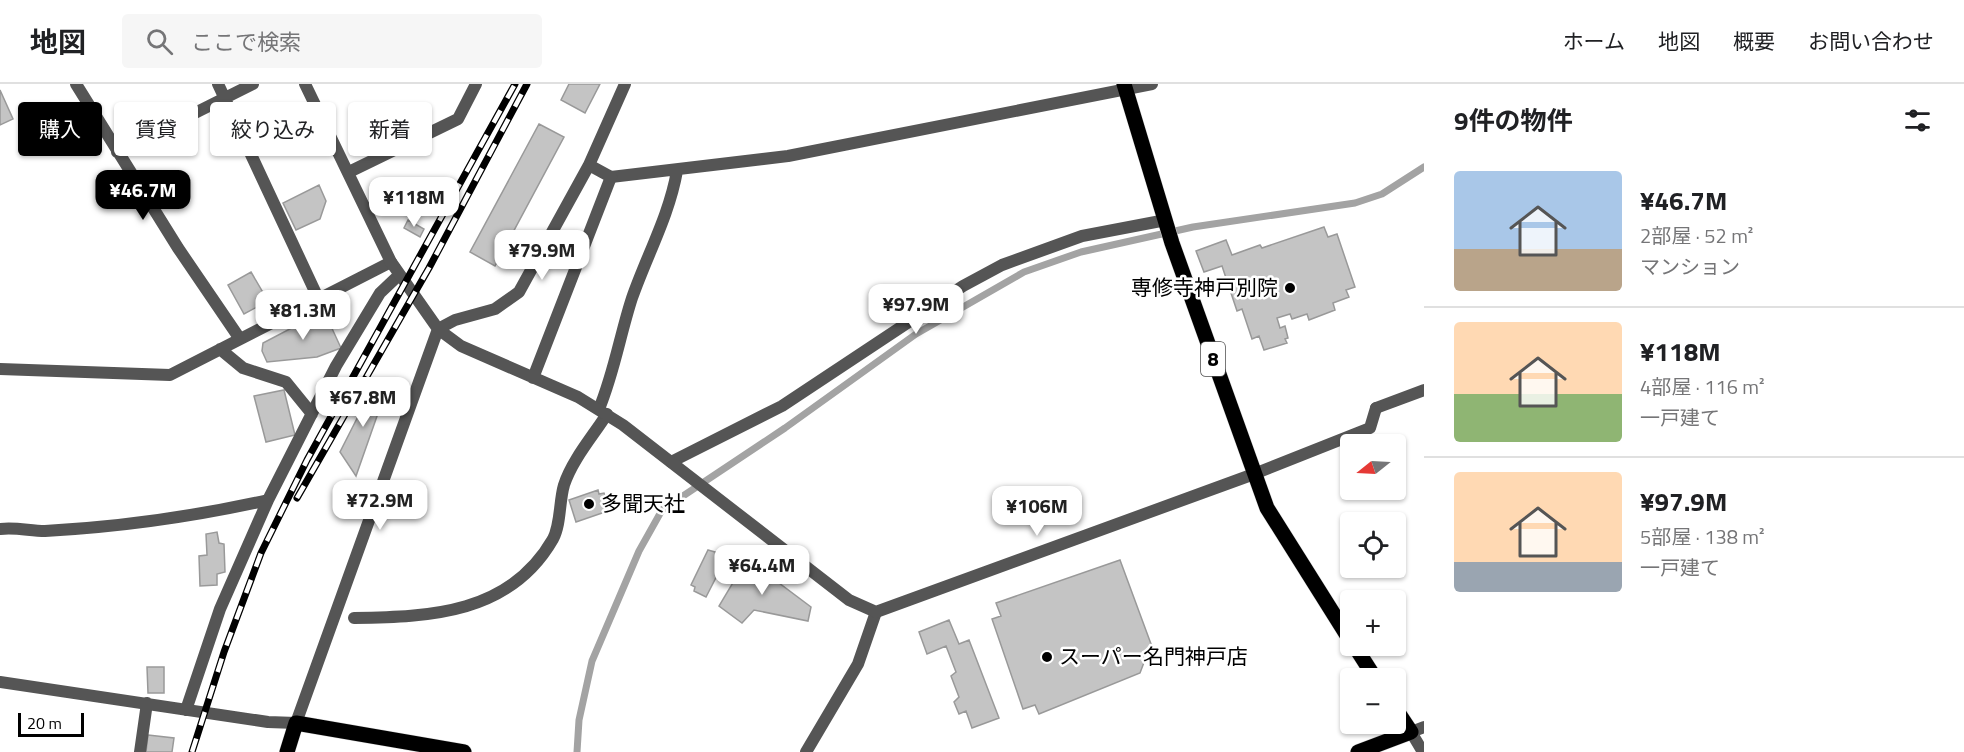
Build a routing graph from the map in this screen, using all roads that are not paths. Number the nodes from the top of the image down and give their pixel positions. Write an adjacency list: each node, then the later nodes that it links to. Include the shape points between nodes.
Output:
1 (76, 84): 11 (street)
2 (218, 84): 9 (street)
3 (253, 84): 9 (street)
4 (305, 84): 15 (street)
5 (476, 84): 15 (street, via 458,118)
6 (624, 84): 13 (street)
7 (1152, 84): 8 (street)
8 (1125, 87): 14 (street, via 788,156); 17 (main road, 8)
9 (225, 98): 10 (street); 20 (street)
10 (198, 112)
11 (114, 147)
12 (120, 156): 22 (street)
13 (588, 165): 16 (street); 21 (street, via 519,292 495,309)
14 (677, 171): 16 (street); 27 (street, via 672,199 632,298)
15 (349, 172): 18 (street)
16 (611, 177): 25 (street)
17 (1166, 221): 29 (street, via 1082,236 1002,265 963,286 782,406); 30 (main road, 8)
18 (392, 262): 19 (street); 20 (street)
19 (399, 275): 21 (street); 28 (street, via 380,293)
20 (319, 300): 22 (street)
21 (438, 329): 25 (street, via 461,346); 40 (street)
22 (240, 339): 23 (street)
23 (220, 349): 24 (street, via 170,375); 28 (street, via 243,368 286,382)
24 (0, 369)
25 (534, 378): 27 (street)
26 (1424, 390): 30 (street, via 1376,408 1370,428)
27 (603, 411): 29 (street); 34 (street, via 564,484 554,537 515,583 494,597 444,613)
28 (312, 414): 31 (street)
29 (677, 465): 33 (street, via 849,600)
30 (1254, 474): 33 (street); 35 (main road, 8, via 1267,508)
31 (268, 500): 32 (street, via 181,516 54,530); 38 (street, via 220,609)
32 (0, 529)
33 (876, 612): 45 (street, via 858,664)
34 (354, 618)
35 (1340, 624)
36 (0, 682): 37 (street)
37 (147, 703): 38 (street); 42 (street)
38 (186, 710): 40 (street)
39 (1406, 719): 41 (main road)
40 (296, 723): 43 (main road); 44 (main road)
41 (1418, 730): 46 (main road); 47 (street)
42 (140, 752)
43 (287, 752)
44 (464, 752)
45 (806, 752)
46 (1358, 752)
47 (1423, 752)

